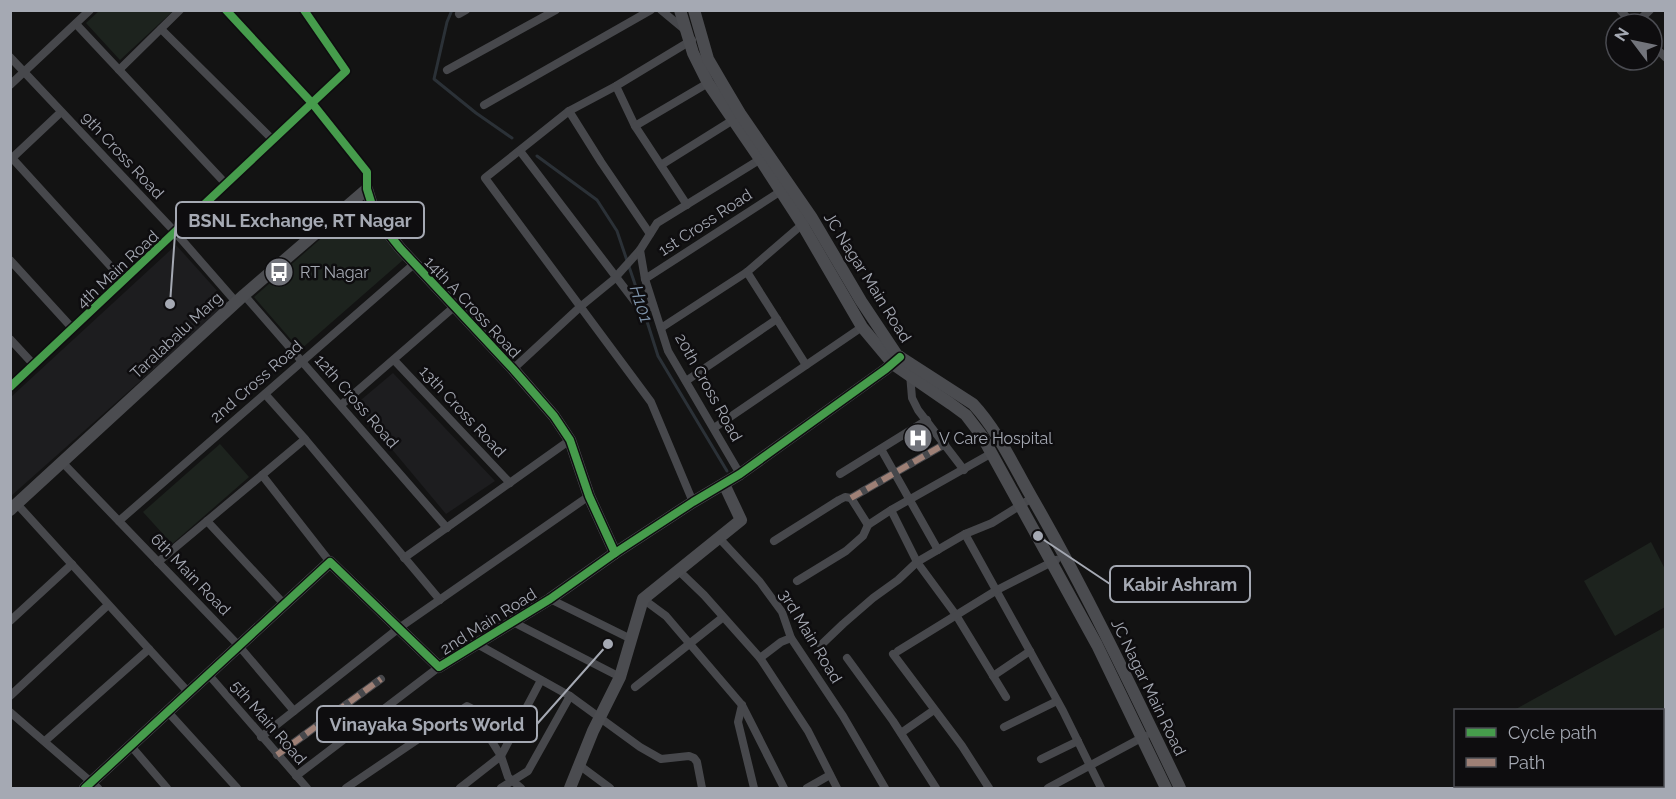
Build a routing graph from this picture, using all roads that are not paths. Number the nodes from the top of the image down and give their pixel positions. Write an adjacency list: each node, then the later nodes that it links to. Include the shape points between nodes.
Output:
1 (90, 10): 10 (street)
2 (180, 10): 11 (street)
3 (226, 10): 20 (street, 14th A Cross Road)
4 (304, 10): 20 (street, 4th Main Road, via 346,71)
5 (556, 10): 15 (street)
6 (651, 10): 21 (street)
7 (661, 10): 12 (street)
8 (680, 10): 12 (street, JC Nagar Main Road)
9 (694, 10): 12 (street, JC Nagar Main Road)
10 (76, 24): 14 (street); 16 (street)
11 (161, 29): 14 (street); 26 (street)
12 (691, 36): 17 (street, JC Nagar Main Road, via 693,53); 19 (street); 28 (street, JC Nagar Main Road)
13 (10, 57): 16 (street, 9th Cross Road)
14 (118, 70): 31 (street)
15 (447, 70)
16 (24, 72): 18 (street); 23 (street, 9th Cross Road)
17 (708, 83): 24 (street, JC Nagar Main Road); 25 (street)
18 (10, 85)
19 (616, 86): 22 (street); 25 (street)
20 (312, 103): 26 (street, 4th Main Road); 32 (street, 14th A Cross Road, via 367,172)
21 (484, 105)
22 (569, 111): 27 (street); 37 (street)
23 (61, 112): 29 (street); 36 (street, 9th Cross Road)
24 (733, 120): 28 (street, JC Nagar Main Road); 30 (street)
25 (635, 126): 30 (street)
26 (273, 141): 31 (street, 4th Main Road)
27 (520, 151): 42 (street); 48 (street, via 485,178)
28 (765, 157): 33 (street, JC Nagar Main Road); 34 (street); 35 (street, JC Nagar Main Road)
29 (11, 159): 44 (street)
30 (661, 165): 34 (street)
31 (226, 184): 36 (street, 4th Main Road)
32 (367, 189): 40 (street, 14th A Cross Road, via 376,218); 45 (street, Taralabalu Marg)
33 (781, 191): 35 (street, JC Nagar Main Road); 43 (street, 1st Cross Road)
34 (687, 205): 37 (street, via 657,223)
35 (807, 221): 41 (street); 50 (street, JC Nagar Main Road); 55 (street, JC Nagar Main Road)
36 (175, 232): 44 (street, 4th Main Road); 45 (street, 9th Cross Road)
37 (650, 234): 38 (street)
38 (640, 250): 42 (street); 43 (street, 20th Cross Road)
39 (10, 260): 52 (street)
40 (414, 264): 47 (street, 14th A Cross Road); 56 (street, 2nd Cross Road)
41 (747, 272): 49 (street); 51 (street)
42 (615, 277): 46 (street, via 642,310); 48 (street)
43 (645, 279): 46 (street, 20th Cross Road)
44 (124, 281): 52 (street, 4th Main Road)
45 (240, 298): 56 (street, 12th Cross Road); 72 (street, Taralabalu Marg)
46 (653, 305): 51 (street, 20th Cross Road)
47 (454, 307): 54 (street); 59 (street, 14th A Cross Road)
48 (580, 307): 59 (street); 84 (street, via 651,402)
49 (777, 318): 58 (street); 61 (street)
50 (862, 327): 55 (street, JC Nagar Main Road); 58 (street)
51 (661, 328): 61 (street, 20th Cross Road, via 668,351)
52 (73, 329): 57 (street, 4th Main Road)
53 (10, 339): 57 (street)
54 (394, 360): 64 (street); 78 (street, 13th Cross Road)
55 (896, 360): 60 (street, JC Nagar Main Road); 75 (street, 2nd Main Road)
56 (302, 361): 63 (street, 2nd Cross Road); 64 (street, 12th Cross Road)
57 (34, 365): 62 (street, 4th Main Road)
58 (807, 365): 66 (street)
59 (513, 369): 68 (street, 14th A Cross Road)
60 (912, 371): 65 (street, via 912,398); 71 (street, JC Nagar Main Road, via 966,415); 82 (street, JC Nagar Main Road, via 973,404 997,434)
61 (686, 381): 66 (street, 20th Cross Road)
62 (10, 387)
63 (265, 394): 67 (street); 88 (street, 2nd Cross Road)
64 (341, 405): 91 (street, 12th Cross Road)
65 (927, 420): 69 (street); 70 (street)
66 (714, 428): 75 (street, 20th Cross Road)
67 (305, 439): 77 (street); 98 (street)
68 (570, 441): 78 (street); 80 (street, 14th A Cross Road)
69 (945, 444): 73 (street); 74 (street)
70 (881, 448): 74 (street); 76 (street)
71 (992, 453): 73 (street); 85 (street, JC Nagar Main Road)
72 (62, 462): 86 (street, Taralabalu Marg); 88 (street, 6th Main Road)
73 (964, 470): 83 (street)
74 (895, 473): 81 (street); 83 (street)
75 (740, 474): 79 (street, 2nd Main Road)
76 (840, 474)
77 (262, 475): 89 (street); 100 (street)
78 (510, 483): 91 (street)
79 (724, 484): 84 (street, 2nd Main Road); 93 (street, via 741,520)
80 (589, 496): 96 (street, 14th A Cross Road); 109 (street)
81 (851, 498): 90 (street); 94 (street, via 839,500)
82 (1032, 498): 85 (street); 97 (street, JC Nagar Main Road)
83 (910, 500): 87 (street); 95 (street)
84 (693, 502): 96 (street, 2nd Main Road)
85 (1020, 505): 92 (street); 102 (street, JC Nagar Main Road)
86 (14, 507): 103 (street)
87 (891, 510): 90 (street); 101 (street)
88 (118, 521): 99 (street, 6th Main Road)
89 (207, 521): 99 (street); 110 (street)
90 (868, 525): 105 (street, via 863,536 846,551)
91 (447, 528): 98 (street)
92 (965, 534): 95 (street); 106 (street)
93 (719, 537): 104 (street); 117 (street, 3rd Main Road, via 782,612)
94 (774, 541)
95 (938, 549): 101 (street)
96 (615, 553): 108 (street, 2nd Main Road)
97 (1065, 555): 102 (street); 147 (street, JC Nagar Main Road, via 1110,642)
98 (405, 558): 109 (street)
99 (158, 562): 122 (street, 6th Main Road)
100 (330, 562): 110 (street); 116 (street, 2nd Main Road)
101 (917, 562): 112 (street); 121 (street)
102 (1053, 562): 106 (street); 147 (street, JC Nagar Main Road)
103 (72, 564): 111 (street); 114 (street)
104 (678, 570): 107 (street); 113 (street)
105 (797, 581)
106 (997, 590): 112 (street); 124 (street)
107 (643, 598): 118 (street); 120 (street, via 666,616)
108 (550, 599): 115 (street, 2nd Main Road); 118 (street)
109 (440, 600): 116 (street)
110 (284, 604): 122 (street)
111 (108, 605): 123 (street); 135 (street)
112 (956, 615): 129 (street); 140 (street, via 895,653)
113 (722, 618): 120 (street); 125 (street)
114 (10, 621)
115 (513, 622): 119 (street, 2nd Main Road); 130 (street)
116 (399, 628): 127 (street, 2nd Main Road); 141 (street)
117 (791, 638): 125 (street); 175 (street, 3rd Main Road)
118 (631, 639): 130 (street)
119 (477, 644): 127 (street, 2nd Main Road); 132 (street)
120 (689, 644): 133 (street); 139 (street)
121 (821, 645)
122 (239, 646): 128 (street); 141 (street, 6th Main Road)
123 (149, 649): 134 (street); 149 (street)
124 (1030, 651): 129 (street); 138 (street)
125 (760, 658): 158 (street, via 808,731)
126 (847, 658): 146 (street)
127 (439, 667): 157 (street)
128 (208, 674): 134 (street); 148 (street, 5th Main Road)
129 (993, 676): 137 (street)
130 (620, 678): 144 (street)
131 (381, 679): 152 (street)
132 (541, 680): 136 (street); 153 (street)
133 (635, 687)
134 (189, 693): 143 (street)
135 (10, 696)
136 (570, 696): 144 (street); 159 (street, via 528,771)
137 (1006, 697)
138 (1057, 701): 145 (street); 150 (street)
139 (741, 705): 171 (street, via 738,722); 172 (street)
140 (934, 710): 146 (street); 177 (street)
141 (294, 711): 148 (street)
142 (10, 712): 149 (street)
143 (168, 712): 151 (street); 163 (street)
144 (600, 718): 155 (street); 170 (street, via 660,759 694,758)
145 (1004, 727)
146 (901, 733): 176 (street)
147 (1147, 735): 156 (street); 180 (street, JC Nagar Main Road); 181 (street, JC Nagar Main Road)
148 (261, 737): 152 (street, 5th Main Road)
149 (45, 741): 160 (street)
150 (1078, 741): 154 (street); 156 (street)
151 (131, 746): 160 (street); 162 (street)
152 (277, 755): 157 (street, 5th Main Road)
153 (501, 756): 159 (street); 164 (street, via 467,706); 165 (street)
154 (1041, 759)
155 (579, 765): 168 (street); 169 (street)
156 (1090, 765): 178 (street); 179 (street)
157 (296, 776): 161 (street, 5th Main Road)
158 (830, 776): 173 (street); 174 (street)
159 (511, 781): 166 (street); 167 (street)
160 (92, 786)
161 (306, 788)
162 (167, 789)
163 (237, 789)
164 (346, 789)
165 (460, 789)
166 (501, 789)
167 (521, 789)
168 (570, 789)
169 (610, 789)
170 (702, 789)
171 (754, 789)
172 (784, 789)
173 (807, 789)
174 (837, 789)
175 (885, 789)
176 (936, 789)
177 (989, 789)
178 (1048, 789)
179 (1101, 789)
180 (1166, 789)
181 (1180, 789)

